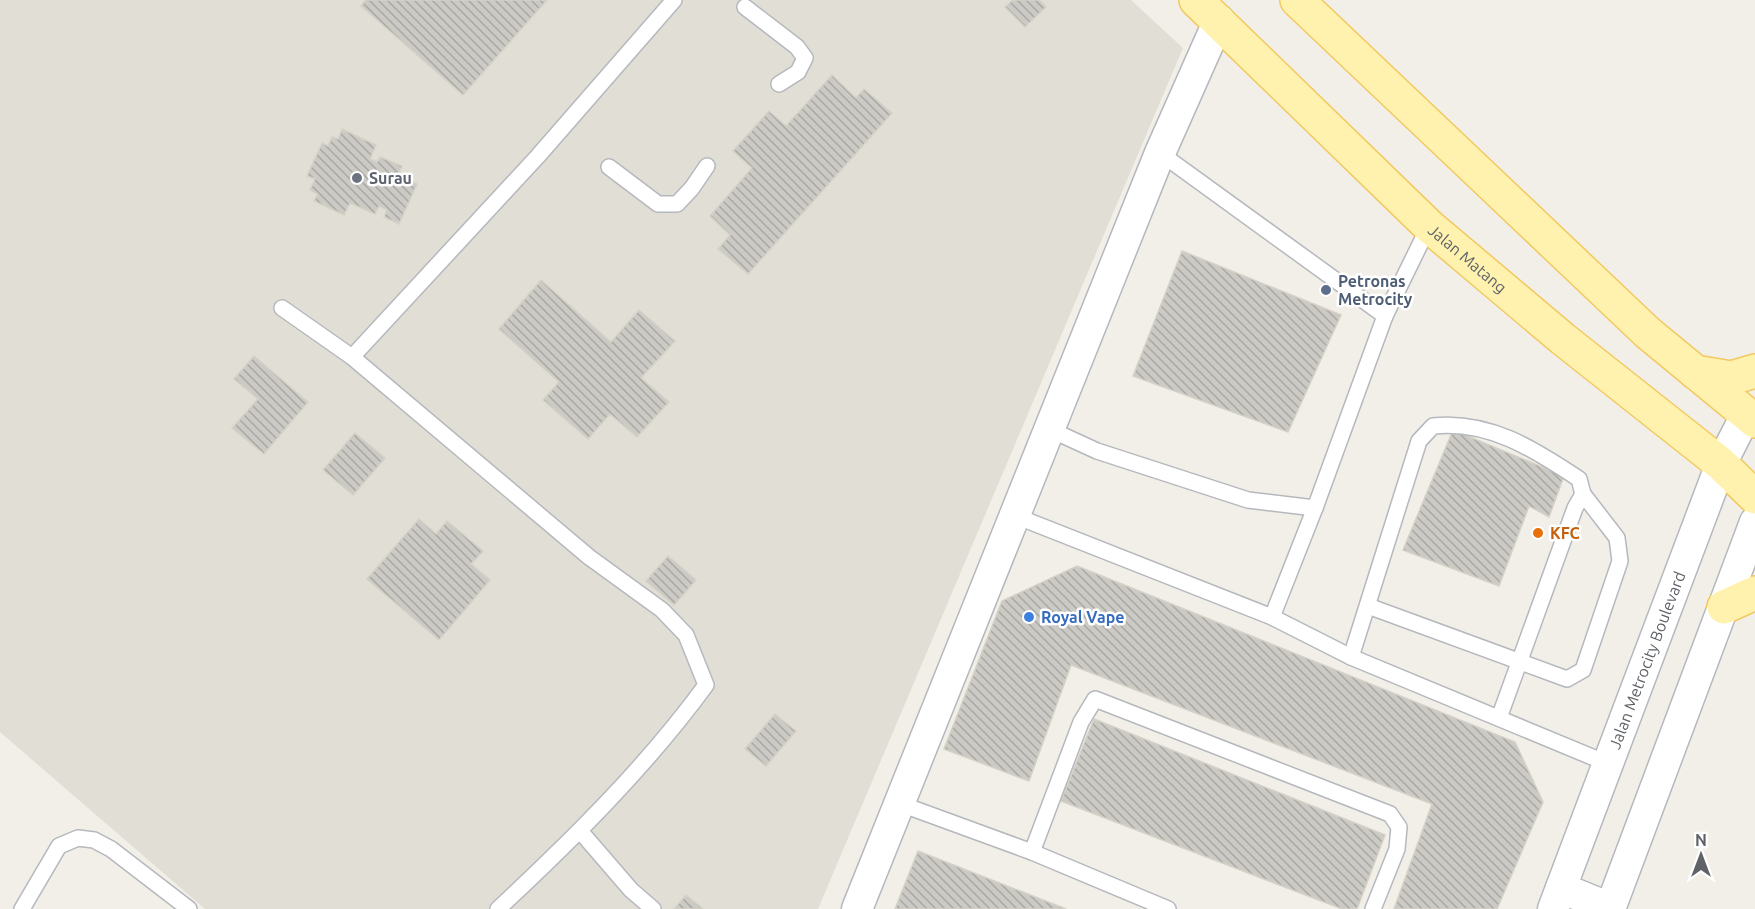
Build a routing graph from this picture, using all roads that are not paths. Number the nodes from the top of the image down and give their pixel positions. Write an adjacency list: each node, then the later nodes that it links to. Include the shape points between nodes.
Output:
1 (674, 0): 12 (lane, via 538,156)
2 (1297, 0): 14 (main road, via 1648,333)
3 (745, 7): 5 (lane, via 805,57 798,72)
4 (1207, 10): 6 (street); 9 (main road, Jalan Matang)
5 (779, 84)
6 (1160, 153): 11 (lane); 16 (street)
7 (706, 166): 8 (lane, via 677,204 658,204)
8 (609, 167)
9 (1429, 226): 11 (lane); 17 (main road, Jalan Matang)
10 (282, 308): 12 (lane)
11 (1385, 316): 20 (lane)
12 (352, 357): 32 (lane, via 589,557 662,610 686,634 706,685 687,712)
13 (1755, 371): 14 (main road, via 1731,378)
14 (1695, 372): 15 (main road)
15 (1750, 418): 17 (street, Jalan Metrocity Boulevard)
16 (1049, 429): 20 (lane, via 1096,451 1248,500); 21 (street)
17 (1721, 464): 19 (main road, Jalan Matang); 30 (street, Jalan Metrocity Boulevard)
18 (1583, 494): 24 (lane, via 1579,479 1541,453 1500,434 1457,424 1433,426 1419,441); 28 (lane); 28 (lane, via 1617,538 1620,561 1583,670 1567,679)
19 (1755, 497)
20 (1315, 508): 26 (lane)
21 (1013, 515): 26 (lane); 31 (street)
22 (1755, 522): 25 (street)
23 (1755, 593): 25 (main road)
24 (1368, 606): 27 (lane); 28 (lane)
25 (1724, 607): 42 (street)
26 (1272, 617): 27 (lane)
27 (1351, 657): 29 (lane)
28 (1518, 662): 29 (lane)
29 (1499, 718): 30 (lane)
30 (1609, 764): 34 (street, Jalan Metrocity Boulevard)
31 (898, 803): 33 (lane); 39 (street)
32 (581, 832): 37 (lane); 38 (lane, via 631,890)
33 (1032, 852): 40 (lane); 41 (lane, via 1082,722 1095,699 1390,814 1399,827 1397,849)
34 (1557, 898): 42 (street)
35 (22, 909): 36 (lane, via 59,846 78,838 94,840 111,849)
36 (189, 909)
37 (498, 909)
38 (653, 909)
39 (857, 909)
40 (1167, 909)
41 (1373, 909)
42 (1610, 909)

